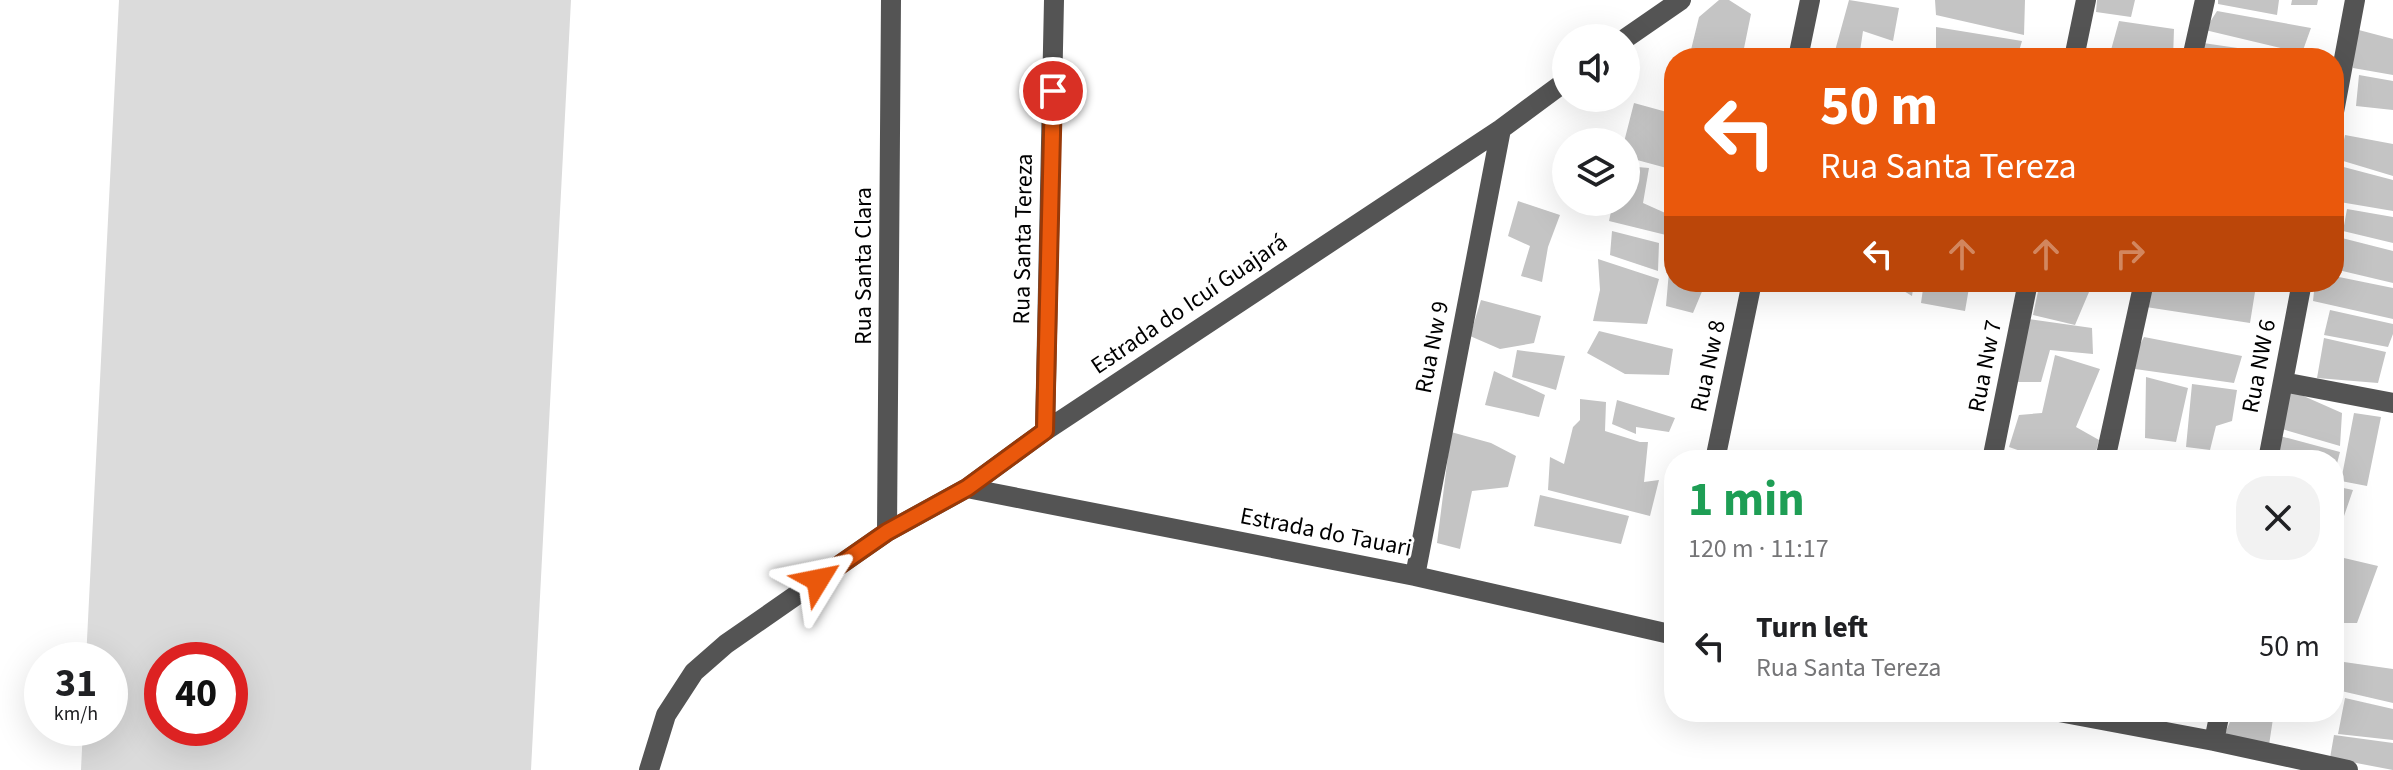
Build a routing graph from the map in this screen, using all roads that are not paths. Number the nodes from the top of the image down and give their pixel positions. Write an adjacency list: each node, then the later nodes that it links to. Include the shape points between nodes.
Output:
1 (891, 0): 27 (street, Rua Santa Clara)
2 (1054, 0): 21 (street, Rua Santa Tereza)
3 (1681, 0): 8 (street)
4 (1810, 0): 9 (street)
5 (2086, 0): 10 (street)
6 (2205, 0): 11 (street)
7 (2355, 0): 12 (street)
8 (1640, 28)
9 (1800, 48)
10 (2076, 48)
11 (2194, 48)
12 (2344, 59)
13 (1552, 91): 14 (street, Estrada do Icuí Guajará)
14 (1501, 129): 21 (street, Estrada do Icuí Guajará); 28 (street, Rua Nw 9)
15 (1750, 292): 22 (street, Rua Nw 8)
16 (2026, 292): 23 (street, Rua Nw 7)
17 (2142, 292): 24 (street)
18 (2300, 292): 19 (street, Rua NW 6)
19 (2283, 382): 20 (street); 25 (street, Rua NW 6)
20 (2393, 403)
21 (1045, 431): 26 (street, Estrada do Icuí Guajará)
22 (1717, 450)
23 (1994, 450)
24 (2107, 450)
25 (2270, 450)
26 (967, 488): 27 (street, Estrada do Icuí Guajará); 28 (street, Estrada do Tauari)
27 (887, 532): 33 (street, Estrada do Icuí Guajará, via 694,672 666,715)
28 (1415, 576): 29 (street, Estrada do Tauari)
29 (1664, 633)
30 (2112, 722): 32 (street)
31 (2218, 722): 32 (street)
32 (2214, 741): 34 (street)
33 (649, 770)
34 (2348, 770)

